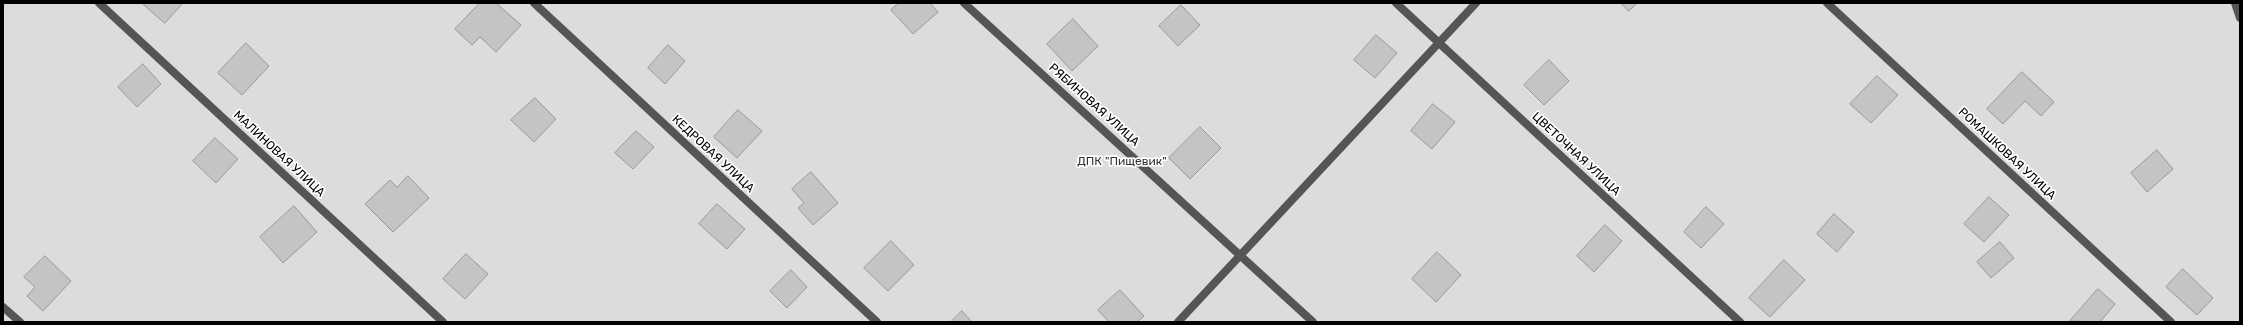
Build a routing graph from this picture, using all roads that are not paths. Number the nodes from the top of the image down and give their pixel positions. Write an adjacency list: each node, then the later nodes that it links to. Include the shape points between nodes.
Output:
1 (99, 3): 13 (street, МАЛИНОВАЯ УЛИЦА)
2 (534, 3): 14 (street, КЕДРОВАЯ УЛИЦА)
3 (964, 3): 10 (street, РЯБИНОВАЯ УЛИЦА)
4 (1396, 3): 9 (street, ЦВЕТОЧНАЯ УЛИЦА)
5 (1476, 3): 9 (street)
6 (1827, 3): 18 (street, РОМАШКОВАЯ УЛИЦА)
7 (2235, 3): 8 (street)
8 (2240, 18)
9 (1439, 42): 10 (street); 17 (street, ЦВЕТОЧНАЯ УЛИЦА)
10 (1241, 255): 15 (street); 16 (street, РЯБИНОВАЯ УЛИЦА)
11 (3, 307): 12 (street)
12 (20, 322)
13 (443, 322)
14 (877, 322)
15 (1178, 322)
16 (1313, 322)
17 (1740, 322)
18 (2171, 322)

